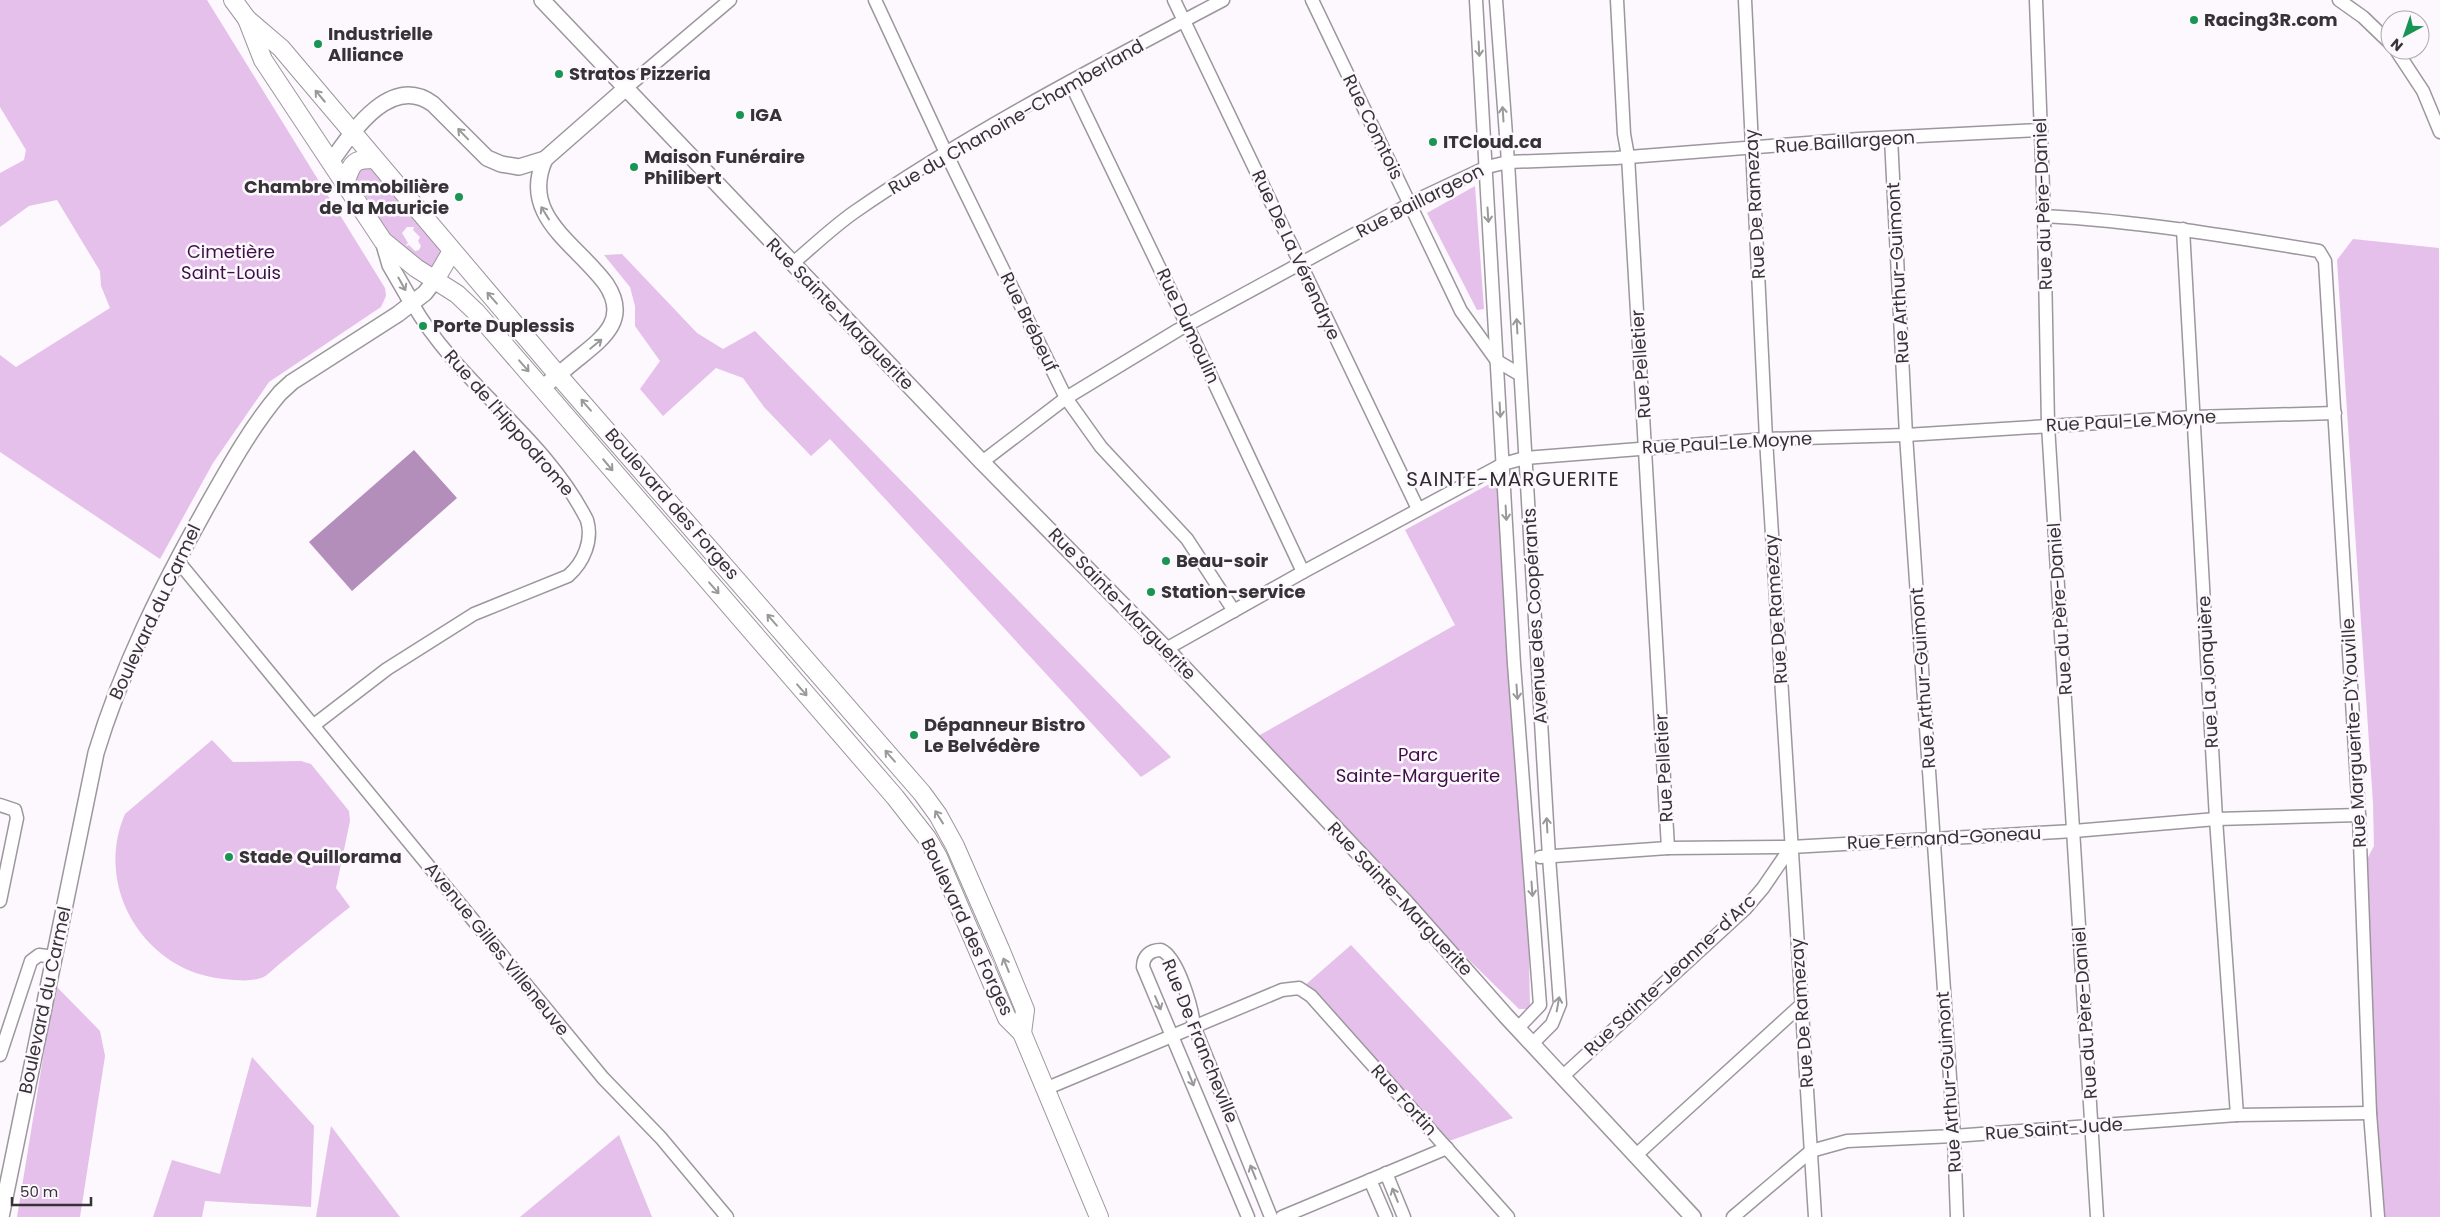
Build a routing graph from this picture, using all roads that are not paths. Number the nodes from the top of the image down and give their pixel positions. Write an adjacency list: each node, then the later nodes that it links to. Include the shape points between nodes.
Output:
1 (233, 0): 16 (main road, Boulevard des Forges)
2 (542, 0): 15 (street, Rue Sainte-Marguerite)
3 (550, 0): 15 (street)
4 (730, 0): 21 (street)
5 (875, 0): 27 (street, Rue Brébeuf)
6 (1174, 0): 17 (street, Rue De La Vérendrye)
7 (1223, 0): 17 (street, Rue du Chanoine-Chamberland)
8 (1312, 0): 35 (street, Rue Comtois)
9 (1476, 0): 33 (street, Avenue des Coopérants, one-way to 33)
10 (1496, 0): 32 (street, Avenue des Coopérants, one-way to 10)
11 (1617, 0): 28 (street, Rue Pelletier)
12 (1745, 0): 26 (street, Rue De Ramezay)
13 (2036, 0): 22 (street, Rue du Père-Daniel)
14 (2339, 0): 18 (street)
15 (558, 17): 21 (street, Rue Sainte-Marguerite)
16 (247, 19): 24 (main road, Boulevard des Forges, one-way to 16, via 281,48); 31 (main road, Boulevard des Forges, via 263,60)
17 (1185, 20): 20 (street, Rue du Chanoine-Chamberland); 40 (street, Rue De La Vérendrye)
18 (2380, 33)
19 (2402, 60): 23 (street, via 2426,97)
20 (1070, 82): 27 (street, Rue du Chanoine-Chamberland); 44 (street, Rue Dumoulin)
21 (626, 88): 30 (street); 41 (street, Rue Sainte-Marguerite)
22 (2041, 130): 25 (street, Rue Baillargeon); 36 (street, Rue du Père-Daniel)
23 (2440, 132)
24 (351, 133): 29 (main road, Boulevard des Forges); 30 (street, one-way to 24, via 518,167 497,163 483,154 433,104 412,96 396,98 382,105 366,116); 31 (street)
25 (1891, 138): 26 (street, Rue Baillargeon); 53 (street, Rue Arthur-Guimont)
26 (1753, 149): 28 (street, Rue Baillargeon); 54 (street, Rue De Ramezay)
27 (946, 153): 41 (street, Rue du Chanoine-Chamberland, via 852,214); 49 (street, Rue Brébeuf)
28 (1628, 156): 32 (street, Rue Baillargeon); 55 (street, Rue Pelletier)
29 (373, 159): 34 (main road, via 354,162); 39 (main road, Boulevard des Forges)
30 (545, 159): 46 (street, one-way to 30, via 607,334 614,319 615,304 603,280 541,207 538,185)
31 (331, 162): 34 (main road, Boulevard des Forges)
32 (1508, 162): 33 (street, Rue Baillargeon); 47 (street, Avenue des Coopérants, one-way to 32)
33 (1487, 167): 35 (street, Rue Baillargeon); 45 (street, Avenue des Coopérants, one-way to 45)
34 (345, 183): 38 (main road, Boulevard des Forges)
35 (1410, 204): 40 (street, Rue Baillargeon); 45 (street, Rue Comtois, via 1461,311)
36 (2044, 216): 37 (street); 52 (street, Rue du Père-Daniel)
37 (2183, 229): 50 (street, Rue Marguerite-D'Youville, via 2319,250 2325,261); 51 (street, Rue La Jonquière)
38 (383, 241): 42 (main road, Boulevard des Forges); 43 (street, one-way to 43, via 390,265)
39 (452, 251): 42 (main road); 46 (main road, Boulevard des Forges, one-way to 39)
40 (1300, 263): 44 (street, Rue Baillargeon); 59 (street, Rue De La Vérendrye)
41 (792, 264): 57 (street, Rue Sainte-Marguerite)
42 (436, 280): 43 (street, Boulevard du Carmel); 48 (main road, Boulevard des Forges, one-way to 48, via 469,305)
43 (412, 303): 60 (street, Boulevard du Carmel, via 280,393 230,466); 68 (street, Rue de l'Hippodrome, via 459,366 559,476 587,520 588,543 580,564 568,576 474,614 387,669)
44 (1188, 325): 49 (street, Rue Baillargeon); 61 (street, Rue Dumoulin)
45 (1498, 361): 47 (street, Rue Comtois); 58 (street, Avenue des Coopérants, one-way to 58)
46 (558, 374): 48 (street); 63 (main road, Boulevard des Forges, one-way to 46)
47 (1520, 374): 56 (street, Avenue des Coopérants)
48 (542, 388): 65 (main road, Boulevard des Forges, one-way to 65)
49 (1066, 398): 57 (street, Rue Baillargeon); 62 (street, Rue Brébeuf, via 1101,448 1187,539)
50 (2336, 413): 51 (street, Rue Paul-Le Moyne); 72 (street, Rue Marguerite-D'Youville)
51 (2194, 417): 52 (street, Rue Paul-Le Moyne); 73 (street, Rue La Jonquière)
52 (2048, 425): 53 (street, Rue Paul-Le Moyne); 74 (street, Rue du Père-Daniel)
53 (1906, 434): 54 (street, Rue Paul-Le Moyne); 75 (street, Rue Arthur-Guimont)
54 (1766, 439): 55 (street, Rue Paul-Le Moyne); 76 (street, Rue De Ramezay)
55 (1646, 447): 56 (street, Rue Paul-Le Moyne); 77 (street, Rue Pelletier)
56 (1525, 458): 58 (street, Rue Paul-Le Moyne); 66 (street, Avenue des Coopérants)
57 (982, 462): 64 (street, Rue Sainte-Marguerite)
58 (1503, 464): 59 (street, Rue Paul-Le Moyne); 67 (street, Avenue des Coopérants, one-way to 67)
59 (1418, 510): 61 (street, Rue Paul-Le Moyne)
60 (177, 560): 68 (street, Avenue Gilles Villeneuve); 81 (street, Boulevard du Carmel, via 125,670 101,736 80,824)
61 (1303, 572): 62 (street, Rue Paul-Le Moyne)
62 (1234, 611): 64 (street, Rue Paul-Le Moyne)
63 (788, 639): 65 (main road); 69 (main road, Boulevard des Forges, one-way to 63)
64 (1166, 649): 84 (street, Rue Sainte-Marguerite, via 1406,903)
65 (770, 653): 71 (main road, Boulevard des Forges, one-way to 71)
66 (1538, 662): 67 (street); 79 (street, Avenue des Coopérants, one-way to 66)
67 (1514, 664): 78 (street, Avenue des Coopérants, one-way to 78)
68 (314, 725): 101 (street, Avenue Gilles Villeneuve, via 603,1078 661,1138)
69 (922, 793): 71 (main road); 85 (main road, Boulevard des Forges, one-way to 69, via 1025,1010 955,846)
70 (0, 805): 80 (street, via 17,812)
71 (904, 808): 85 (main road, Boulevard des Forges, via 935,850 1007,1018)
72 (2359, 815): 73 (street, Rue Fernand-Goneau); 91 (street, Rue Marguerite-D'Youville)
73 (2216, 819): 74 (street, Rue Fernand-Goneau); 92 (street, Rue La Jonquière)
74 (2074, 831): 75 (street, Rue Fernand-Goneau); 93 (street, Rue du Père-Daniel)
75 (1933, 838): 76 (street, Rue Fernand-Goneau); 94 (street, Rue Arthur-Guimont)
76 (1791, 847): 77 (street, Rue Fernand-Goneau); 82 (street, Rue De Ramezay); 89 (street, Rue Sainte-Jeanne-d'Arc, via 1745,909)
77 (1668, 848): 79 (street, Rue Fernand-Goneau)
78 (1530, 857): 79 (street, Rue Fernand-Goneau); 84 (street, Avenue des Coopérants, one-way to 84, via 1540,1005)
79 (1549, 857): 87 (street, Avenue des Coopérants, one-way to 79, via 1552,1024 1560,1004)
80 (0, 901)
81 (55, 957): 88 (street, via 39,955 31,961); 100 (street, Boulevard du Carmel)
82 (1801, 1005): 96 (street, Rue De Ramezay); 97 (street)
83 (1194, 1026): 86 (street); 86 (street, Rue De Francheville, one-way to 86, via 1192,1008 1171,959 1161,950 1152,951 1145,958 1143,967); 95 (street, Rue Fortin, via 1282,990 1298,988 1311,996); 104 (street, Rue De Francheville, one-way to 83)
84 (1518, 1028): 87 (street, Rue Sainte-Marguerite)
85 (1022, 1033): 90 (main road, Boulevard des Forges)
86 (1173, 1034): 90 (street); 103 (street, Rue De Francheville, one-way to 103)
87 (1533, 1044): 89 (street, Rue Sainte-Marguerite)
88 (0, 1055)
89 (1563, 1076): 97 (street, Rue Sainte-Marguerite)
90 (1046, 1088): 102 (main road, Boulevard des Forges)
91 (2370, 1113): 92 (street, Rue Saint-Jude); 114 (street, Rue Marguerite-D'Youville)
92 (2237, 1115): 93 (street, Rue Saint-Jude)
93 (2092, 1126): 94 (street, Rue Saint-Jude); 113 (street, Rue du Père-Daniel)
94 (1954, 1136): 96 (street, Rue Saint-Jude, via 1847,1141); 112 (street, Rue Arthur-Guimont)
95 (1447, 1148): 98 (street); 108 (street, Rue Fortin)
96 (1811, 1151): 110 (street, Rue Saint-Jude); 111 (street, Rue De Ramezay)
97 (1635, 1156): 109 (street, Rue Sainte-Marguerite)
98 (1386, 1173): 99 (street); 107 (street, one-way to 98)
99 (1370, 1180): 105 (street); 106 (street)
100 (1, 1217)
101 (727, 1217)
102 (1099, 1217)
103 (1248, 1217)
104 (1271, 1217)
105 (1282, 1217)
106 (1386, 1217)
107 (1404, 1217)
108 (1508, 1217)
109 (1693, 1217)
110 (1734, 1217)
111 (1815, 1217)
112 (1957, 1217)
113 (2097, 1217)
114 (2378, 1217)

